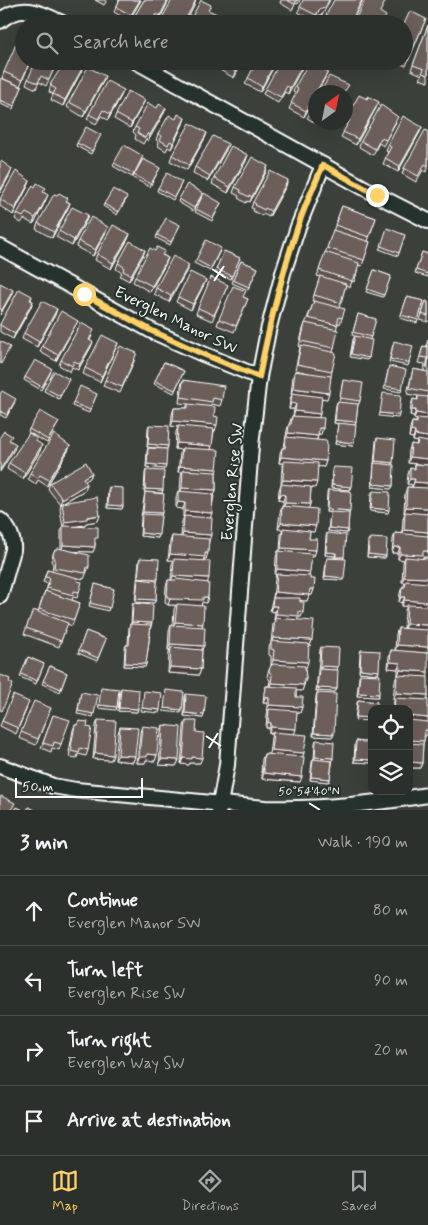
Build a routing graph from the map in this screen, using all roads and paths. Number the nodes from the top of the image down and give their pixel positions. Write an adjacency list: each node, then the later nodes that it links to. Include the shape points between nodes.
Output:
1 (44, 15): 2 (street, via 21,10)
2 (0, 21)
3 (151, 70): 4 (street)
4 (323, 165): 5 (street); 7 (street, Everglen Rise SW, via 283,273)
5 (428, 221)
6 (0, 247): 7 (street, Everglen Manor SW, via 152,331)
7 (259, 377): 12 (street, Everglen Rise SW, via 227,765)
8 (0, 520): 9 (street, via 14,544)
9 (0, 596)
10 (0, 766): 12 (street, via 53,786)
11 (428, 795): 12 (street, via 316,808)
12 (220, 807)

